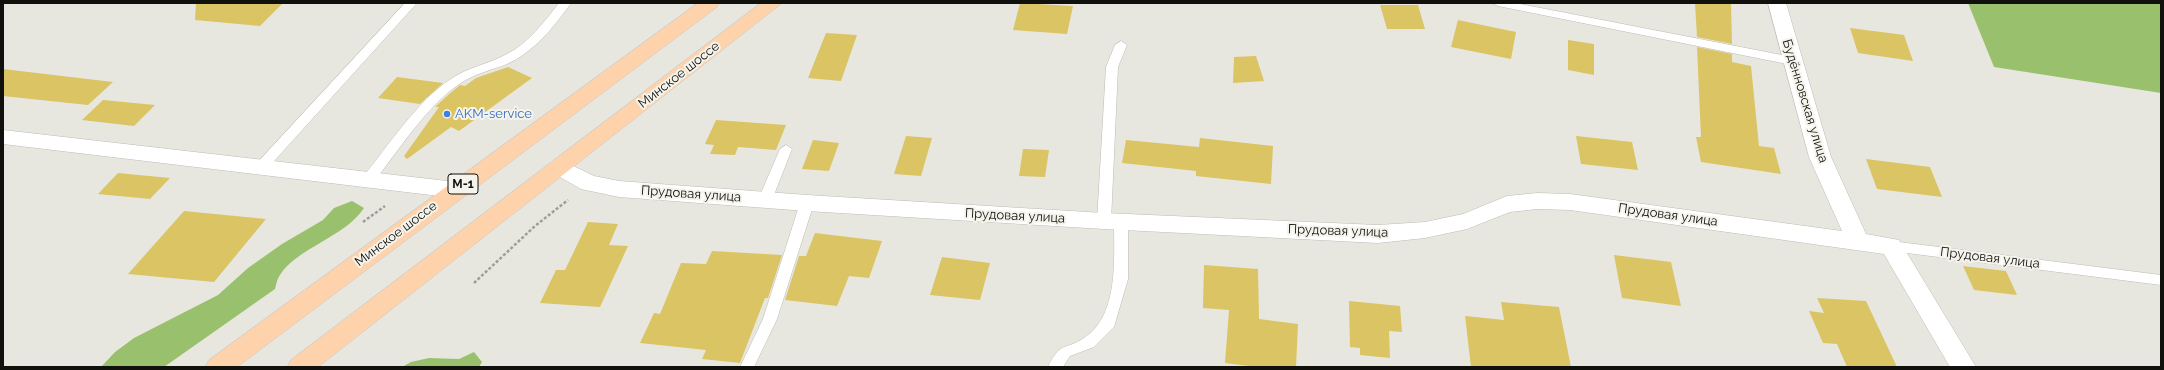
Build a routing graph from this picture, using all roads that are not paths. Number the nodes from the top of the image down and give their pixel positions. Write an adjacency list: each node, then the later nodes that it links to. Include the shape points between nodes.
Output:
1 (411, 3): 11 (lane)
2 (564, 3): 13 (lane, via 547,27 513,56 465,75 448,87 415,122)
3 (710, 3): 14 (highway, Минское шоссе / М-1)
4 (773, 3): 12 (highway, Минское шоссе)
5 (1498, 3): 8 (lane)
6 (1777, 3): 8 (street, Будённовская улица)
7 (1121, 45): 17 (lane, via 1112,67)
8 (1792, 60): 18 (street, Будённовская улица, via 1820,157)
9 (3, 137): 11 (street)
10 (786, 149): 15 (lane)
11 (261, 167): 13 (street)
12 (559, 167): 15 (street, Прудовая улица, via 589,183 619,189); 22 (highway, Минское шоссе)
13 (368, 180): 14 (street)
14 (456, 190): 21 (highway, Минское шоссе / М-1)
15 (765, 200): 16 (street, Прудовая улица)
16 (808, 203): 17 (street, Прудовая улица); 23 (lane, via 770,319)
17 (1113, 222): 18 (street, Прудовая улица, via 1378,234 1425,230 1467,221 1507,204 1537,201 1570,202); 24 (lane, via 1121,279 1107,327 1088,343 1065,352)
18 (1858, 241): 19 (street, Прудовая улица)
19 (1891, 246): 20 (lane, Прудовая улица); 25 (street)
20 (2161, 280)
21 (218, 367)
22 (300, 367)
23 (747, 367)
24 (1055, 367)
25 (1963, 367)

